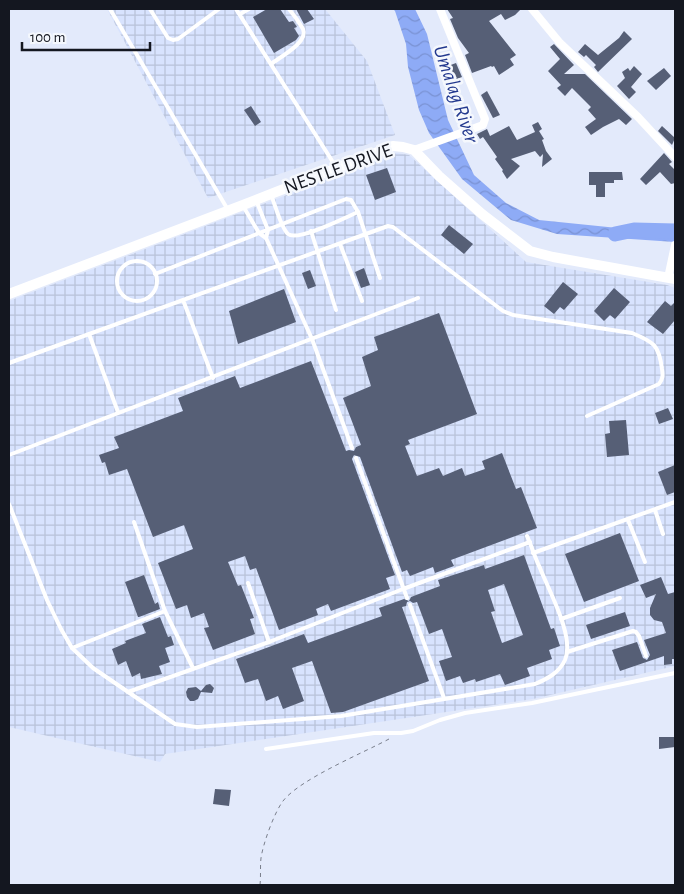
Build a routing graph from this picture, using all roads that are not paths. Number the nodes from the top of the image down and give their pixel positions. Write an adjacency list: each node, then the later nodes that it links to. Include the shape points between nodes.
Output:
1 (110, 9): 17 (lane)
2 (150, 9): 3 (lane, via 168,38 173,40)
3 (219, 9)
4 (236, 9): 9 (lane)
5 (249, 9): 9 (lane)
6 (289, 9): 10 (lane, via 304,34 302,40)
7 (440, 9): 11 (street, via 485,119 483,125)
8 (532, 9): 12 (street, via 560,43)
9 (240, 14): 10 (lane)
10 (271, 64): 13 (lane)
11 (414, 150): 13 (street, NESTLE DRIVE, via 393,146); 31 (street, NESTLE DRIVE, via 482,214 530,251)
12 (675, 157)
13 (336, 167): 14 (street, NESTLE DRIVE)
14 (271, 194): 15 (street, NESTLE DRIVE); 19 (lane)
15 (256, 200): 16 (street, NESTLE DRIVE); 20 (lane)
16 (243, 205): 17 (street, NESTLE DRIVE); 22 (lane)
17 (228, 210): 32 (street, NESTLE DRIVE)
18 (358, 212): 19 (lane, via 351,200 346,200); 21 (lane); 23 (lane)
19 (282, 224): 20 (lane); 21 (lane, via 292,236)
20 (268, 230): 22 (lane); 24 (lane)
21 (311, 232): 27 (lane)
22 (259, 233): 24 (lane); 29 (lane)
23 (365, 235): 25 (lane); 30 (lane); 42 (lane, via 393,227 503,311 632,333 654,345 660,353 662,380 659,384)
24 (266, 238): 28 (lane)
25 (340, 244): 27 (lane); 35 (lane)
26 (675, 246): 31 (street)
27 (318, 252): 28 (lane); 36 (lane)
28 (279, 266): 34 (lane); 38 (lane)
29 (156, 274): 29 (lane, via 150,266 132,262 123,266 116,284 127,299 146,299 157,284)
30 (380, 278)
31 (672, 278)
32 (9, 294)
33 (418, 298): 38 (lane)
34 (183, 300): 37 (lane); 40 (lane)
35 (362, 301)
36 (336, 310)
37 (89, 334): 39 (lane); 41 (lane)
38 (312, 339): 40 (lane); 43 (lane)
39 (9, 363)
40 (213, 378): 41 (lane)
41 (118, 412): 44 (lane)
42 (587, 416)
43 (352, 448)
44 (9, 455)
45 (356, 458): 57 (lane)
46 (675, 502): 48 (lane)
47 (9, 504): 64 (lane, via 47,600)
48 (655, 510): 49 (lane); 51 (lane)
49 (628, 520): 54 (lane); 55 (lane)
50 (134, 522): 61 (lane)
51 (663, 534)
52 (527, 536): 53 (lane)
53 (530, 542): 54 (lane); 57 (lane)
54 (533, 553): 62 (lane)
55 (645, 562)
56 (248, 583): 63 (lane)
57 (403, 589): 58 (lane); 63 (lane)
58 (407, 598)
59 (620, 598): 62 (lane)
60 (410, 605): 70 (lane)
61 (165, 611): 64 (lane); 67 (lane)
62 (561, 619): 65 (lane)
63 (269, 642): 67 (lane)
64 (72, 648): 69 (lane, via 93,668)
65 (567, 652): 66 (lane, via 636,632); 70 (lane, via 560,668 551,677 535,684)
66 (646, 656)
67 (193, 668): 69 (lane)
68 (675, 672): 71 (lane, via 532,703 465,713 413,731 374,733)
69 (128, 692): 70 (lane, via 175,724 197,727 341,716)
70 (444, 698)
71 (266, 749)

